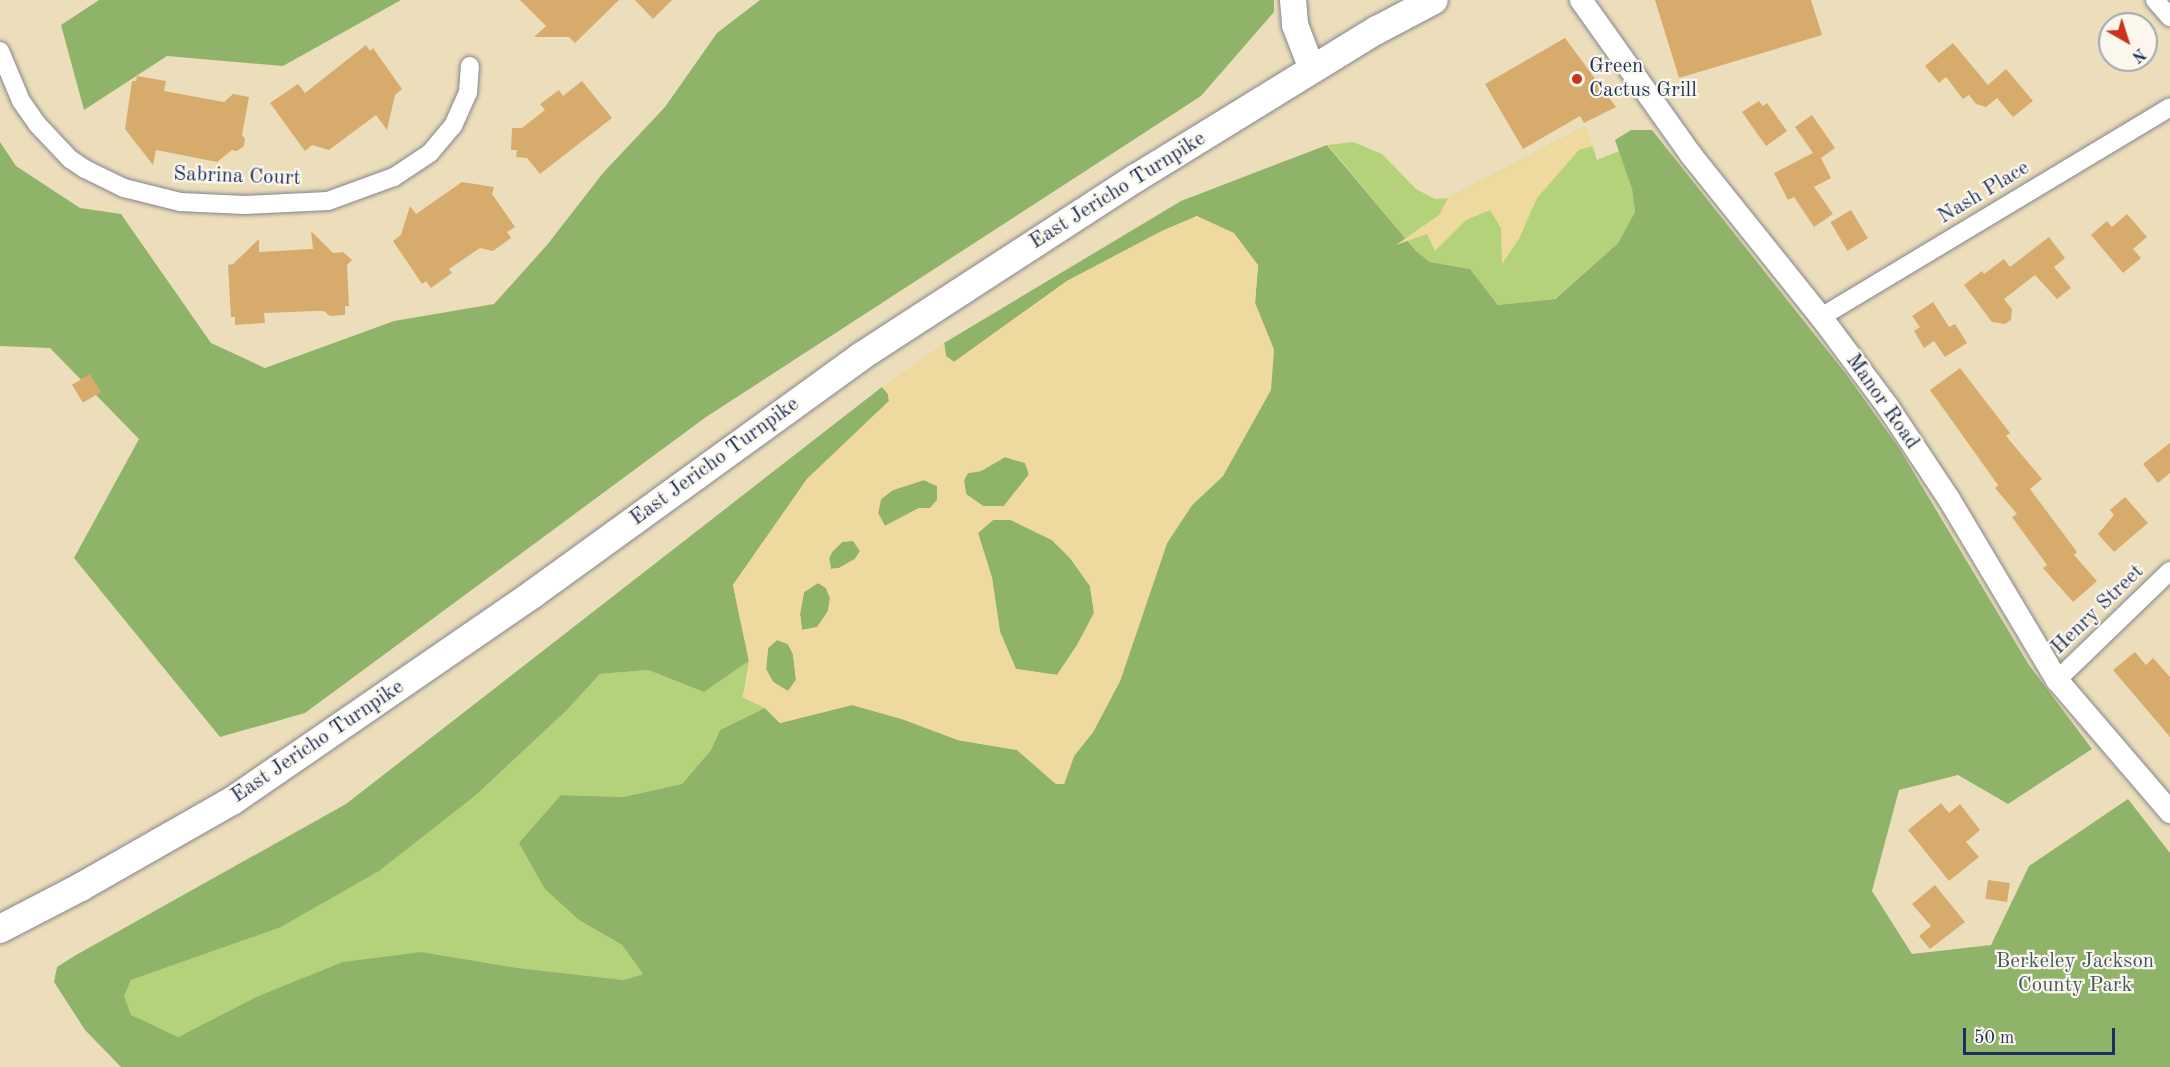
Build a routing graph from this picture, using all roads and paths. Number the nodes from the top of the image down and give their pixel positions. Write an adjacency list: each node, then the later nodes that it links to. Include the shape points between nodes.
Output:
1 (1293, 0): 8 (main road, via 1295,25)
2 (1434, 0): 8 (main road, East Jericho Turnpike)
3 (1581, 0): 10 (street, Manor Road, via 1691,155)
4 (2155, 0): 5 (street)
5 (2170, 17)
6 (0, 51): 7 (street, Sabrina Court, via 21,100 37,124 70,159 124,188 180,202 328,201 394,177 430,153 453,126 468,93)
7 (470, 66)
8 (1312, 69): 14 (main road, East Jericho Turnpike, via 860,357 533,594 232,801)
9 (2170, 108): 10 (street, Nash Place)
10 (1821, 316): 12 (street, Manor Road, via 1949,499)
11 (2170, 571): 12 (street, Henry Street)
12 (2057, 680): 13 (street, Manor Road)
13 (2170, 812)
14 (0, 929)

